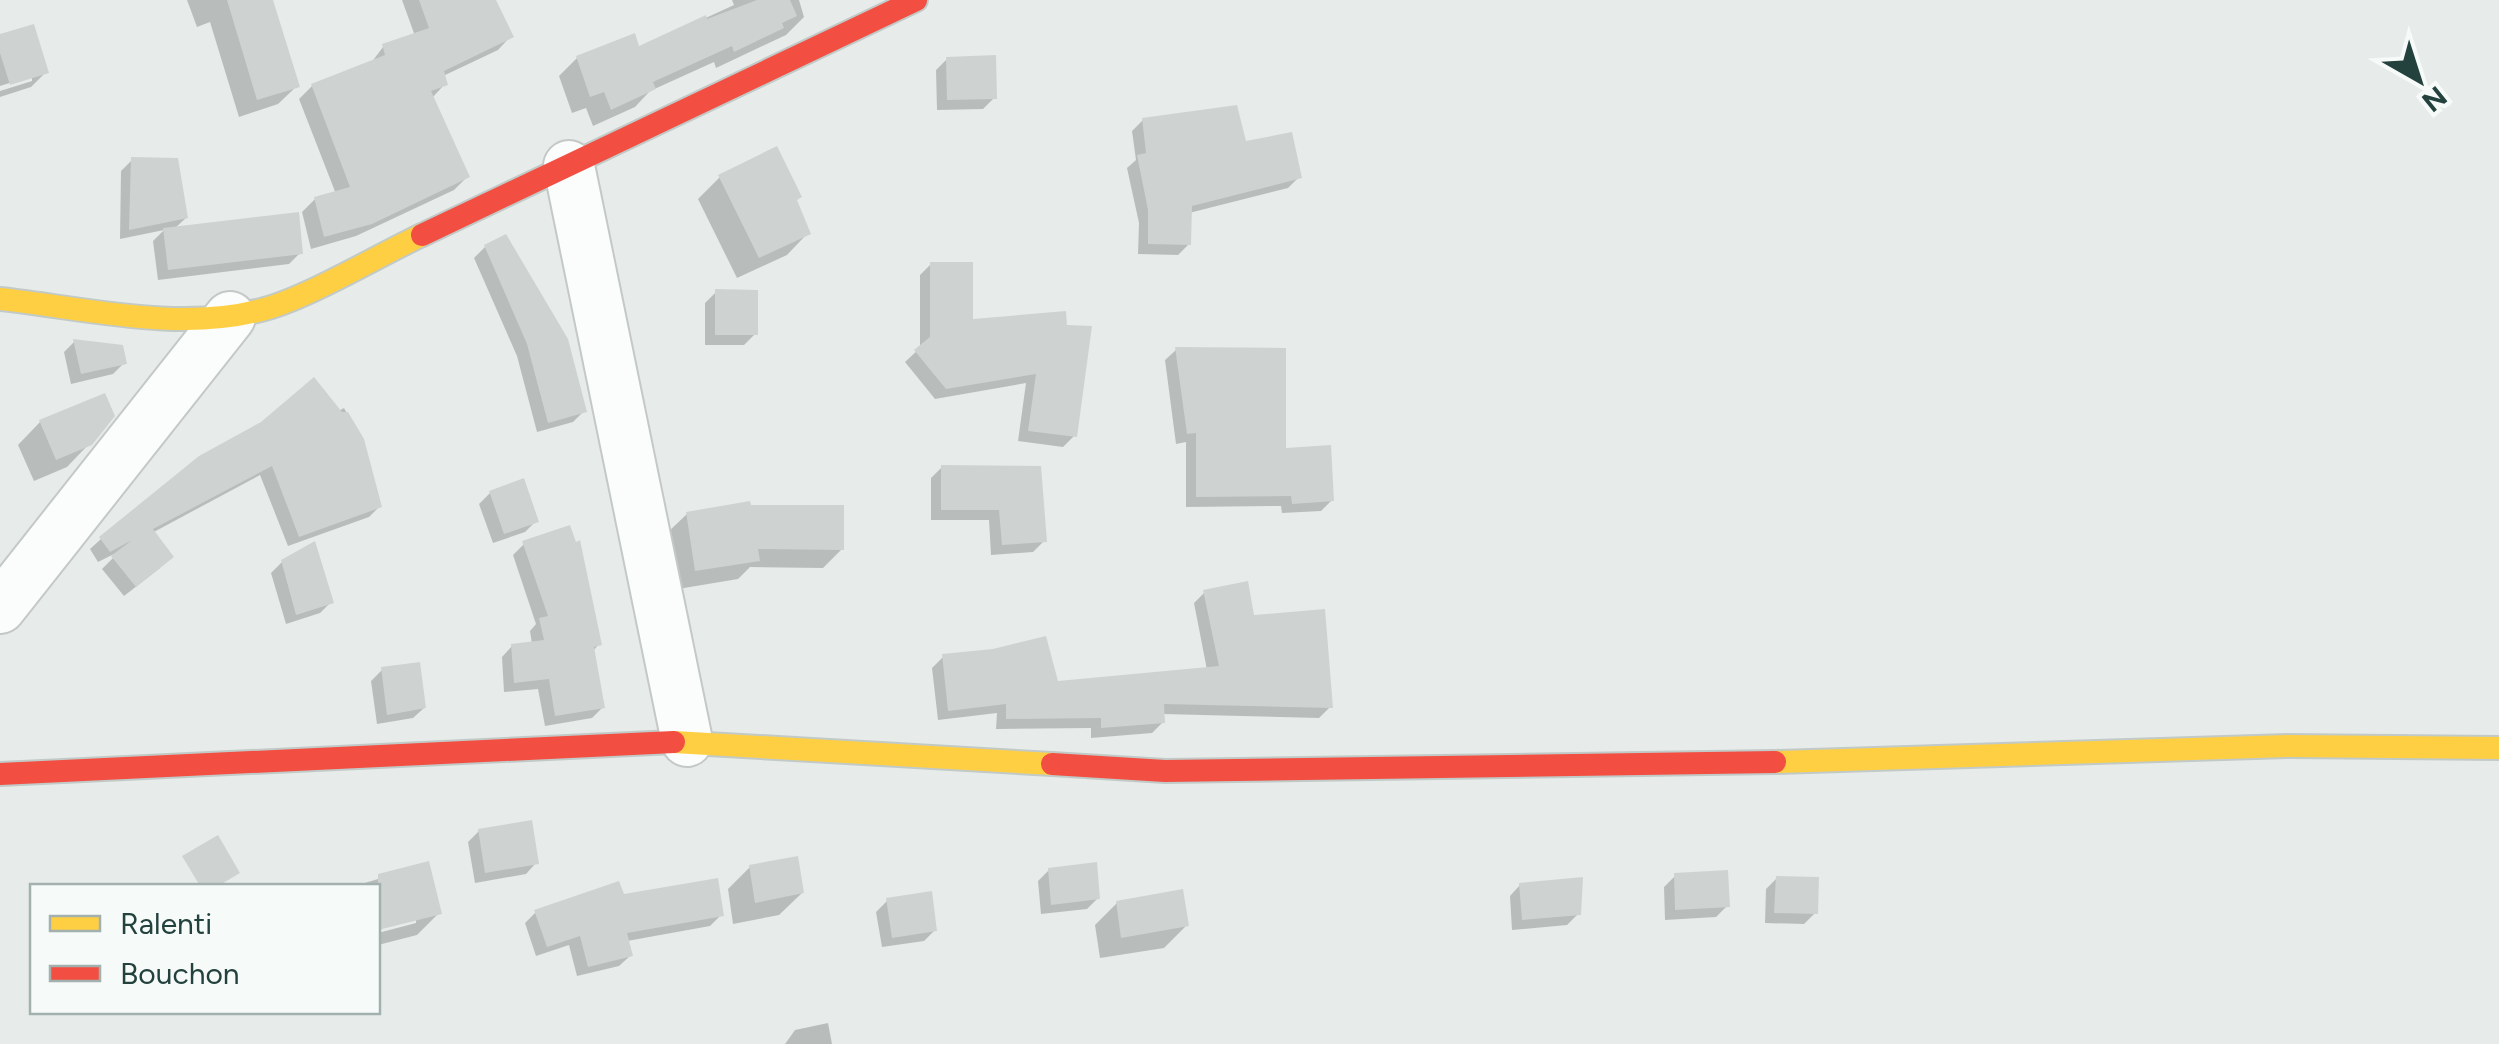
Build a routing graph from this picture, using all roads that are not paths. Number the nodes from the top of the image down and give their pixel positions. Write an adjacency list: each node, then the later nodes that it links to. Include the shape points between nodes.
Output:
1 (916, 0): 2 (street)
2 (569, 166): 4 (street, via 264,310); 6 (street)
3 (0, 299): 4 (street)
4 (230, 318): 5 (street)
5 (0, 608)
6 (687, 740): 7 (street, via 1165,772 1823,762 2288,746); 8 (street)
7 (2499, 748)
8 (0, 774)

